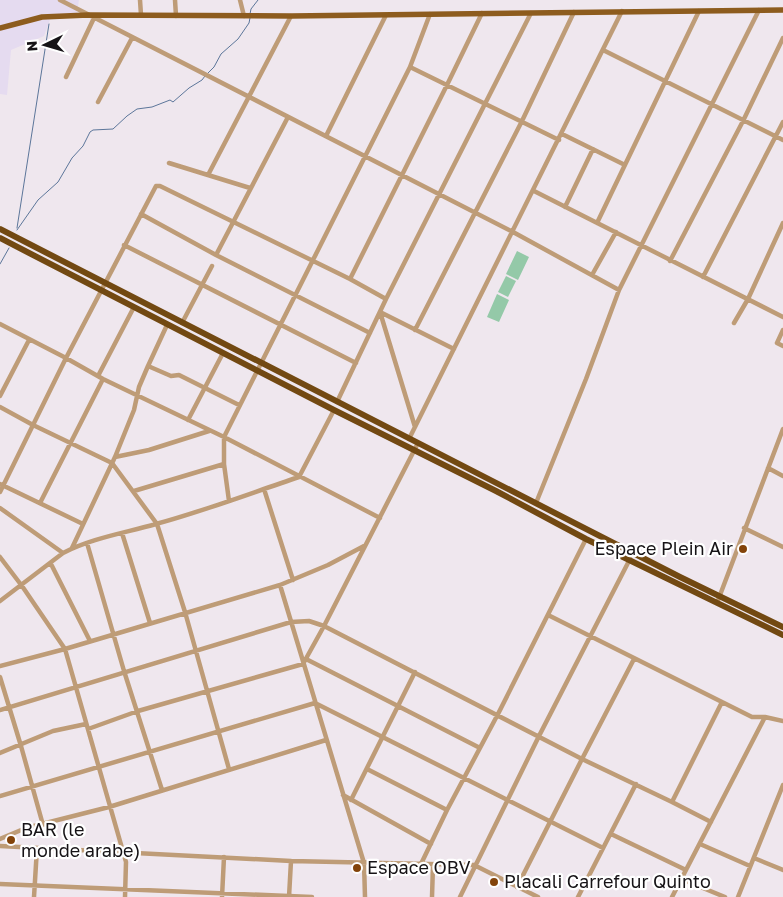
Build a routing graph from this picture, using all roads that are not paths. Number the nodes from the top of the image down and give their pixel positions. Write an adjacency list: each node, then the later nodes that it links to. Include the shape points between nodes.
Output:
1 (60, 0): 14 (street)
2 (140, 0): 15 (street)
3 (175, 0): 16 (street)
4 (240, 0): 17 (street)
5 (759, 10): 6 (main road); 8 (main road); 30 (street)
6 (783, 10)
7 (622, 11): 8 (main road); 9 (main road); 22 (street)
8 (699, 11): 25 (street)
9 (574, 12): 11 (main road); 32 (street)
10 (482, 13): 11 (main road); 12 (main road); 26 (street)
11 (531, 13): 29 (street)
12 (430, 14): 13 (main road); 23 (street)
13 (386, 15): 18 (main road); 36 (street)
14 (91, 16): 15 (main road); 19 (main road, via 42,17); 20 (street); 24 (street)
15 (141, 16): 16 (main road)
16 (176, 16): 17 (main road)
17 (244, 16): 18 (main road)
18 (291, 16): 27 (street)
19 (0, 28)
20 (132, 38): 27 (street); 28 (street)
21 (783, 38): 33 (street)
22 (603, 50): 25 (street); 35 (street)
23 (410, 67): 26 (street); 41 (street)
24 (66, 77)
25 (666, 81): 30 (street); 43 (street)
26 (447, 85): 29 (street); 44 (street)
27 (249, 97): 31 (street); 45 (street)
28 (98, 102)
29 (486, 103): 32 (street); 48 (street)
30 (711, 105): 33 (street); 59 (street)
31 (288, 117): 36 (street); 46 (street)
32 (522, 121): 38 (street); 50 (street)
33 (743, 121): 37 (street); 62 (street)
34 (783, 122): 37 (street)
35 (562, 134): 38 (street); 40 (street)
36 (326, 136): 41 (street)
37 (776, 137): 39 (street); 66 (street)
38 (559, 140): 47 (street)
39 (783, 140)
40 (593, 150): 43 (street); 49 (street)
41 (364, 156): 44 (street); 63 (street)
42 (169, 163): 45 (street)
43 (625, 165): 53 (street)
44 (402, 174): 48 (street); 67 (street)
45 (208, 175): 46 (street)
46 (250, 188): 52 (street)
47 (534, 191): 49 (street); 56 (street)
48 (440, 195): 50 (street); 73 (street)
49 (565, 207): 53 (street)
50 (474, 212): 56 (street); 83 (street)
51 (141, 214): 52 (street, via 152,190 158,186); 60 (street); 61 (street)
52 (233, 222): 61 (street); 63 (street)
53 (597, 222): 57 (street)
54 (783, 223): 74 (street)
55 (0, 229): 68 (highway)
56 (513, 232): 65 (street); 88 (street)
57 (616, 232): 59 (street); 65 (street)
58 (0, 238): 70 (highway)
59 (642, 245): 62 (street); 71 (street)
60 (124, 246): 68 (street); 69 (street)
61 (216, 255): 72 (street)
62 (670, 260): 66 (street)
63 (312, 261): 67 (street); 72 (street)
64 (212, 266): 69 (street)
65 (592, 275): 71 (street)
66 (702, 277): 74 (street)
67 (350, 279): 73 (street)
68 (106, 283): 70 (street); 78 (highway)
69 (202, 285): 78 (street); 82 (street)
70 (102, 290): 75 (highway); 90 (street)
71 (619, 290): 126 (street)
72 (296, 294): 82 (street); 85 (street)
73 (386, 299): 76 (street)
74 (748, 299): 77 (street); 79 (street)
75 (134, 307): 81 (highway); 95 (street)
76 (380, 312): 83 (street); 85 (street); 106 (street)
77 (783, 317)
78 (182, 323): 91 (highway)
79 (734, 323)
80 (0, 324): 86 (street)
81 (167, 324): 89 (highway); 93 (street)
82 (280, 324): 91 (street); 92 (street)
83 (415, 330): 88 (street)
84 (783, 330): 87 (street, via 777,343)
85 (370, 332): 92 (street)
86 (29, 340): 90 (street); 98 (street)
87 (783, 346)
88 (454, 349): 106 (street)
89 (223, 353): 94 (highway); 97 (street)
90 (66, 358): 95 (street); 105 (street)
91 (260, 363): 94 (street); 100 (highway)
92 (356, 363): 100 (street)
93 (148, 366): 97 (street, via 172,376 179,375); 99 (street)
94 (257, 370): 101 (street); 103 (highway)
95 (98, 376): 96 (street)
96 (103, 379): 99 (street); 111 (street)
97 (205, 388): 101 (street); 104 (street)
98 (0, 396)
99 (137, 396): 104 (street); 114 (street)
100 (337, 402): 110 (highway)
101 (239, 405): 109 (street)
102 (0, 407): 105 (street)
103 (334, 410): 113 (highway); 119 (street)
104 (188, 420): 108 (street)
105 (33, 425): 111 (street); 120 (street)
106 (415, 427): 110 (street)
107 (783, 429): 117 (street)
108 (209, 432): 109 (street); 114 (street)
109 (224, 438): 116 (street); 119 (street)
110 (409, 439): 112 (highway)
111 (72, 442): 115 (street); 125 (street)
112 (418, 443): 113 (street); 126 (highway)
113 (414, 450): 128 (street); 133 (highway)
114 (115, 457): 115 (street)
115 (112, 463): 122 (street); 129 (street)
116 (224, 464): 122 (street); 124 (street)
117 (768, 468): 118 (street); 131 (street)
118 (783, 476)
119 (299, 477): 121 (street); 128 (street)
120 (2, 484): 123 (street); 125 (street)
121 (264, 489): 124 (street); 143 (street)
122 (134, 491): 130 (street)
123 (0, 492)
124 (229, 501): 130 (street)
125 (40, 503): 129 (street)
126 (536, 503): 139 (highway)
127 (0, 508): 138 (street)
128 (380, 518): 135 (street)
129 (82, 524): 137 (street)
130 (157, 524): 132 (street); 149 (street)
131 (744, 528): 136 (street); 146 (street)
132 (122, 533): 134 (street); 152 (street)
133 (586, 539): 141 (highway); 150 (street)
134 (87, 543): 137 (street); 155 (street)
135 (365, 545): 143 (street); 153 (street)
136 (783, 547)
137 (72, 548): 138 (street)
138 (64, 553): 142 (street)
139 (633, 553): 141 (street); 146 (highway)
140 (0, 557): 145 (street)
141 (630, 560): 148 (highway); 157 (street)
142 (51, 564): 145 (street); 158 (street)
143 (292, 580): 144 (street)
144 (280, 585): 149 (street); 151 (street)
145 (22, 586): 147 (street); 159 (street)
146 (720, 596): 148 (street); 154 (highway)
147 (0, 601)
148 (717, 603): 156 (highway)
149 (185, 612): 152 (street); 160 (street)
150 (548, 615): 157 (street); 175 (street)
151 (291, 622): 153 (street, via 309,621); 160 (street); 162 (street)
152 (150, 623): 155 (street)
153 (324, 626): 162 (street); 165 (street)
154 (783, 627)
155 (113, 634): 158 (street); 164 (street)
156 (783, 635)
157 (590, 637): 161 (street); 181 (street)
158 (90, 641): 159 (street)
159 (65, 649): 163 (street); 167 (street)
160 (195, 651): 164 (street); 168 (street)
161 (634, 659): 170 (street); 188 (street)
162 (304, 662): 168 (street); 169 (street); 172 (street)
163 (0, 666)
164 (124, 671): 167 (street); 174 (street)
165 (415, 672): 172 (street); 175 (street)
166 (0, 677): 171 (street)
167 (76, 686): 171 (street); 178 (street)
168 (207, 692): 174 (street); 180 (street)
169 (315, 702): 180 (street); 182 (street); 183 (street)
170 (722, 702): 176 (street, via 752,717); 201 (street)
171 (10, 707): 173 (street); 184 (street)
172 (398, 707): 182 (street); 185 (street)
173 (0, 710)
174 (138, 711): 179 (street); 186 (street)
175 (498, 714): 181 (street); 185 (street)
176 (765, 717): 177 (street); 205 (street)
177 (783, 721)
178 (86, 724): 179 (street); 184 (street, via 54,732)
179 (88, 730): 189 (street)
180 (218, 731): 186 (street); 190 (street)
181 (539, 736): 188 (street); 200 (street)
182 (383, 737): 191 (street); 192 (street)
183 (326, 740): 190 (street); 197 (street)
184 (21, 746): 187 (street); 195 (street)
185 (480, 748): 192 (street)
186 (150, 751): 189 (street); 196 (street)
187 (0, 753)
188 (582, 759): 193 (street); 204 (street)
189 (99, 767): 195 (street); 202 (street)
190 (229, 769): 196 (street)
191 (367, 769): 199 (street); 203 (street)
192 (464, 778): 200 (street); 203 (street)
193 (636, 784): 201 (street); 207 (street)
194 (783, 785): 216 (street)
195 (32, 786): 198 (street); 206 (street)
196 (162, 790): 202 (street)
197 (343, 795): 199 (street); 218 (street)
198 (0, 796)
199 (351, 800): 209 (street)
200 (508, 800): 204 (street); 221 (street)
201 (672, 802): 205 (street)
202 (110, 807): 206 (street); 214 (street)
203 (447, 810): 209 (street)
204 (551, 821): 213 (street); 228 (street)
205 (711, 822): 210 (street)
206 (43, 825): 208 (street)
207 (610, 834): 213 (street); 223 (street)
208 (0, 839)
209 (431, 844): 219 (street)
210 (700, 844): 222 (street); 223 (street)
211 (0, 846): 212 (street)
212 (37, 848): 214 (street); 227 (street)
213 (603, 848): 240 (street)
214 (123, 852): 215 (street); 229 (street)
215 (224, 857): 217 (street); 230 (street)
216 (754, 858): 222 (street); 224 (street)
217 (291, 861): 218 (street); 234 (street)
218 (364, 863): 219 (street); 236 (street)
219 (420, 864): 220 (street)
220 (433, 865): 221 (street); 237 (street)
221 (474, 866): 228 (street); 238 (street)
222 (750, 866): 243 (street)
223 (686, 870): 225 (street)
224 (783, 870)
225 (681, 879): 241 (street); 242 (street)
226 (0, 884): 227 (street)
227 (35, 885): 229 (street); 232 (street)
228 (518, 887): 231 (street)
229 (125, 890): 230 (street); 233 (street)
230 (222, 895): 234 (street)
231 (527, 895): 239 (street)
232 (34, 897)
233 (125, 897)
234 (289, 897): 235 (street)
235 (312, 897)
236 (364, 897)
237 (432, 897)
238 (460, 897)
239 (538, 897)
240 (578, 897)
241 (672, 897)
242 (725, 897)
243 (738, 897)

